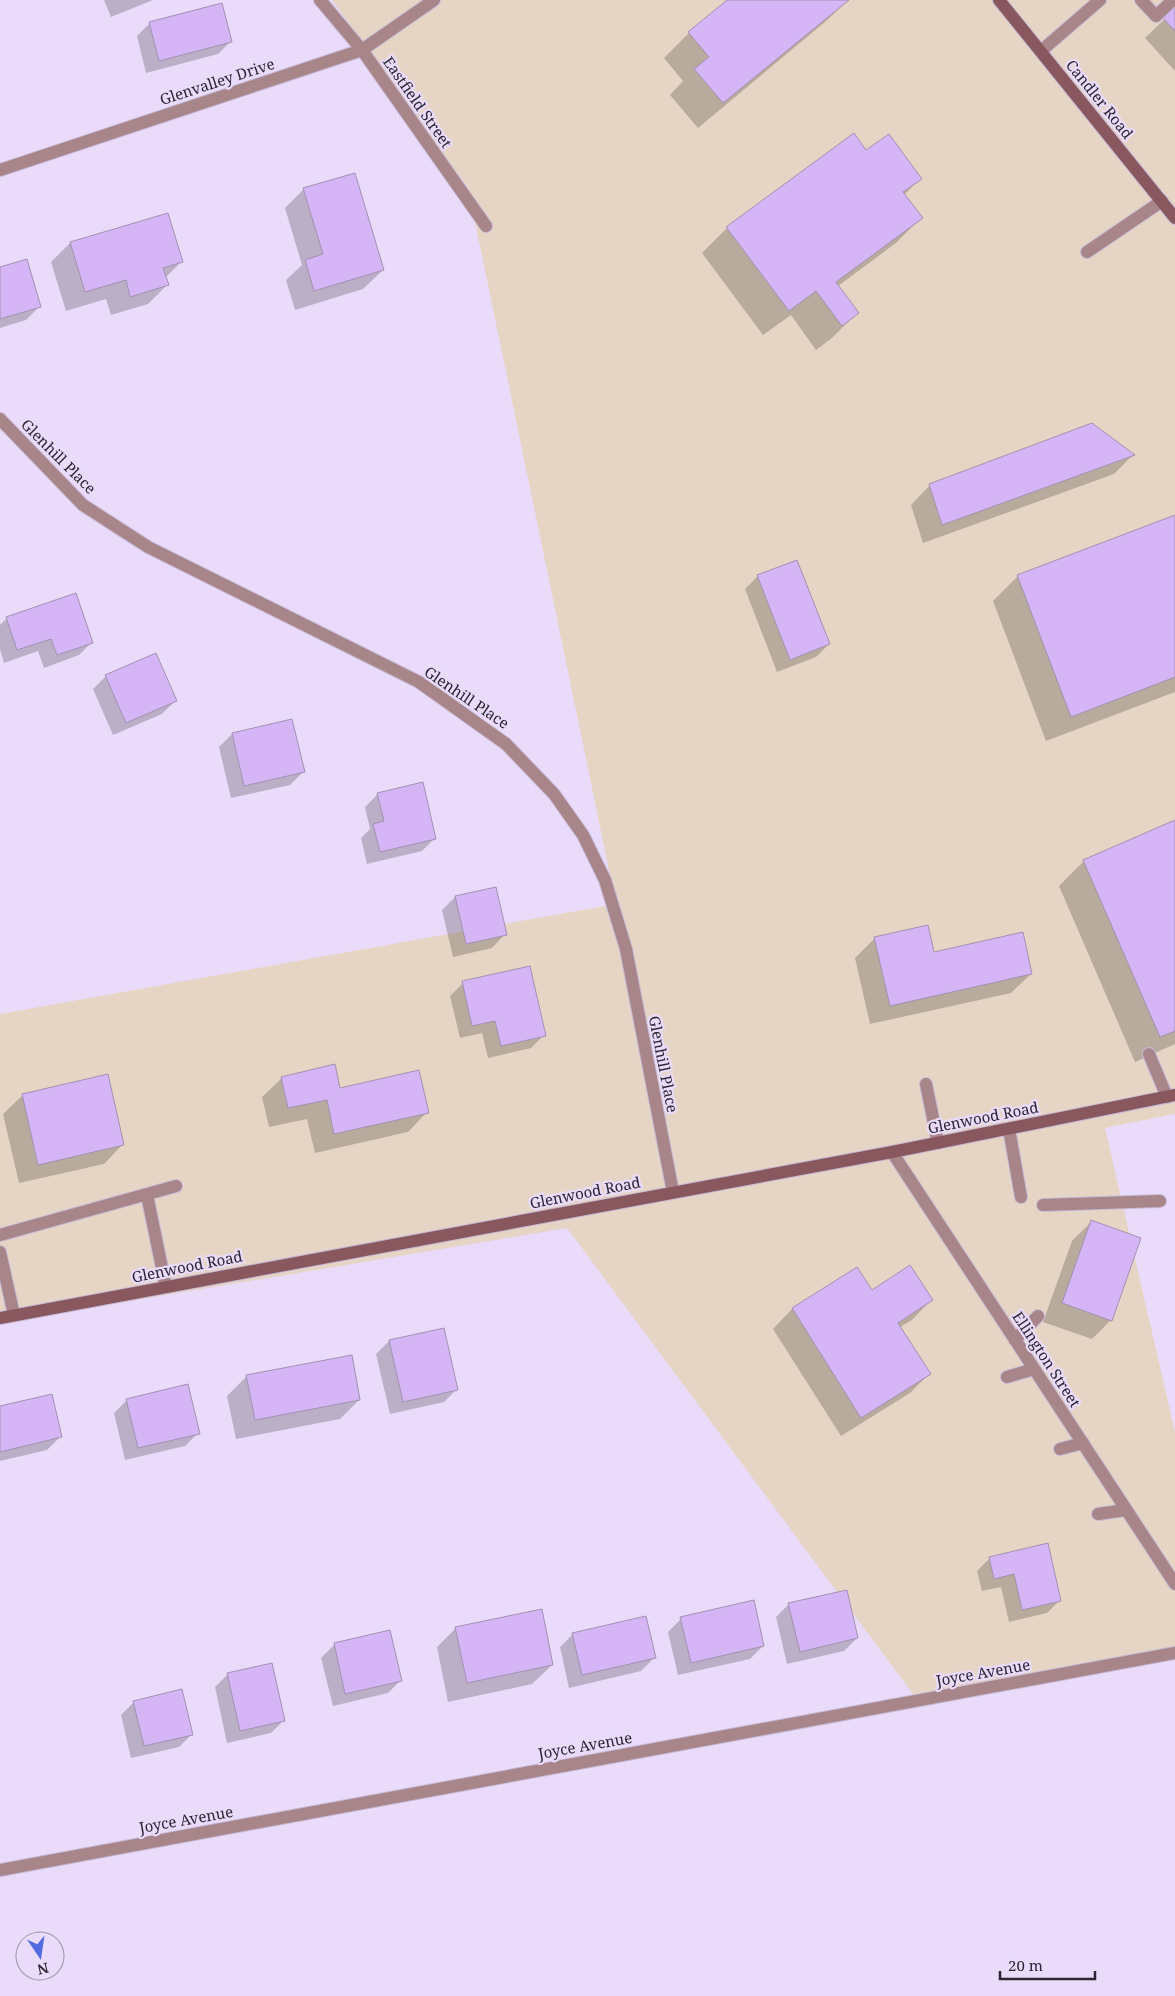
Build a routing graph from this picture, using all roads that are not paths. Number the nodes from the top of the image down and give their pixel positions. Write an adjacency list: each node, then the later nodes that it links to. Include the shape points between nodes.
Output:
1 (320, 0): 7 (street, Eastfield Street)
2 (434, 0): 7 (street, Glenvalley Drive)
3 (999, 0): 8 (main road, Candler Road)
4 (1100, 0): 8 (street)
5 (1142, 0): 6 (street, via 1156,16)
6 (1173, 0)
7 (362, 50): 9 (street, Glenvalley Drive); 12 (street, Eastfield Street)
8 (1040, 51): 10 (main road, Candler Road)
9 (0, 170)
10 (1162, 202): 11 (main road, Candler Road); 13 (street)
11 (1175, 218)
12 (486, 226)
13 (1087, 252)
14 (0, 419): 22 (street, Glenhill Place, via 83,505 148,548 419,682 506,744 554,794 583,835 605,880 626,949)
15 (1149, 1054): 17 (street)
16 (926, 1084): 19 (street)
17 (1171, 1096): 18 (main road, Glenwood Road)
18 (1009, 1128): 19 (main road, Glenwood Road); 24 (street)
19 (938, 1143): 20 (main road, Glenwood Road)
20 (892, 1152): 22 (main road, Glenwood Road); 33 (street, Ellington Street)
21 (176, 1186): 23 (street)
22 (673, 1192): 29 (main road, Glenwood Road)
23 (147, 1195): 27 (street); 29 (street)
24 (1021, 1197)
25 (1160, 1202): 26 (street)
26 (1043, 1205)
27 (0, 1235)
28 (0, 1252): 30 (street)
29 (166, 1287): 30 (main road, Glenwood Road)
30 (14, 1316): 32 (main road, Glenwood Road)
31 (1038, 1316): 33 (street)
32 (0, 1318)
33 (1015, 1340): 34 (street, Ellington Street)
34 (1034, 1369): 35 (street); 36 (street, Ellington Street)
35 (1006, 1378)
36 (1083, 1443): 37 (street); 38 (street, Ellington Street)
37 (1060, 1449)
38 (1126, 1510): 39 (street); 40 (street, Ellington Street)
39 (1098, 1514)
40 (1175, 1584)
41 (1175, 1653): 42 (street, Joyce Avenue)
42 (0, 1870)

